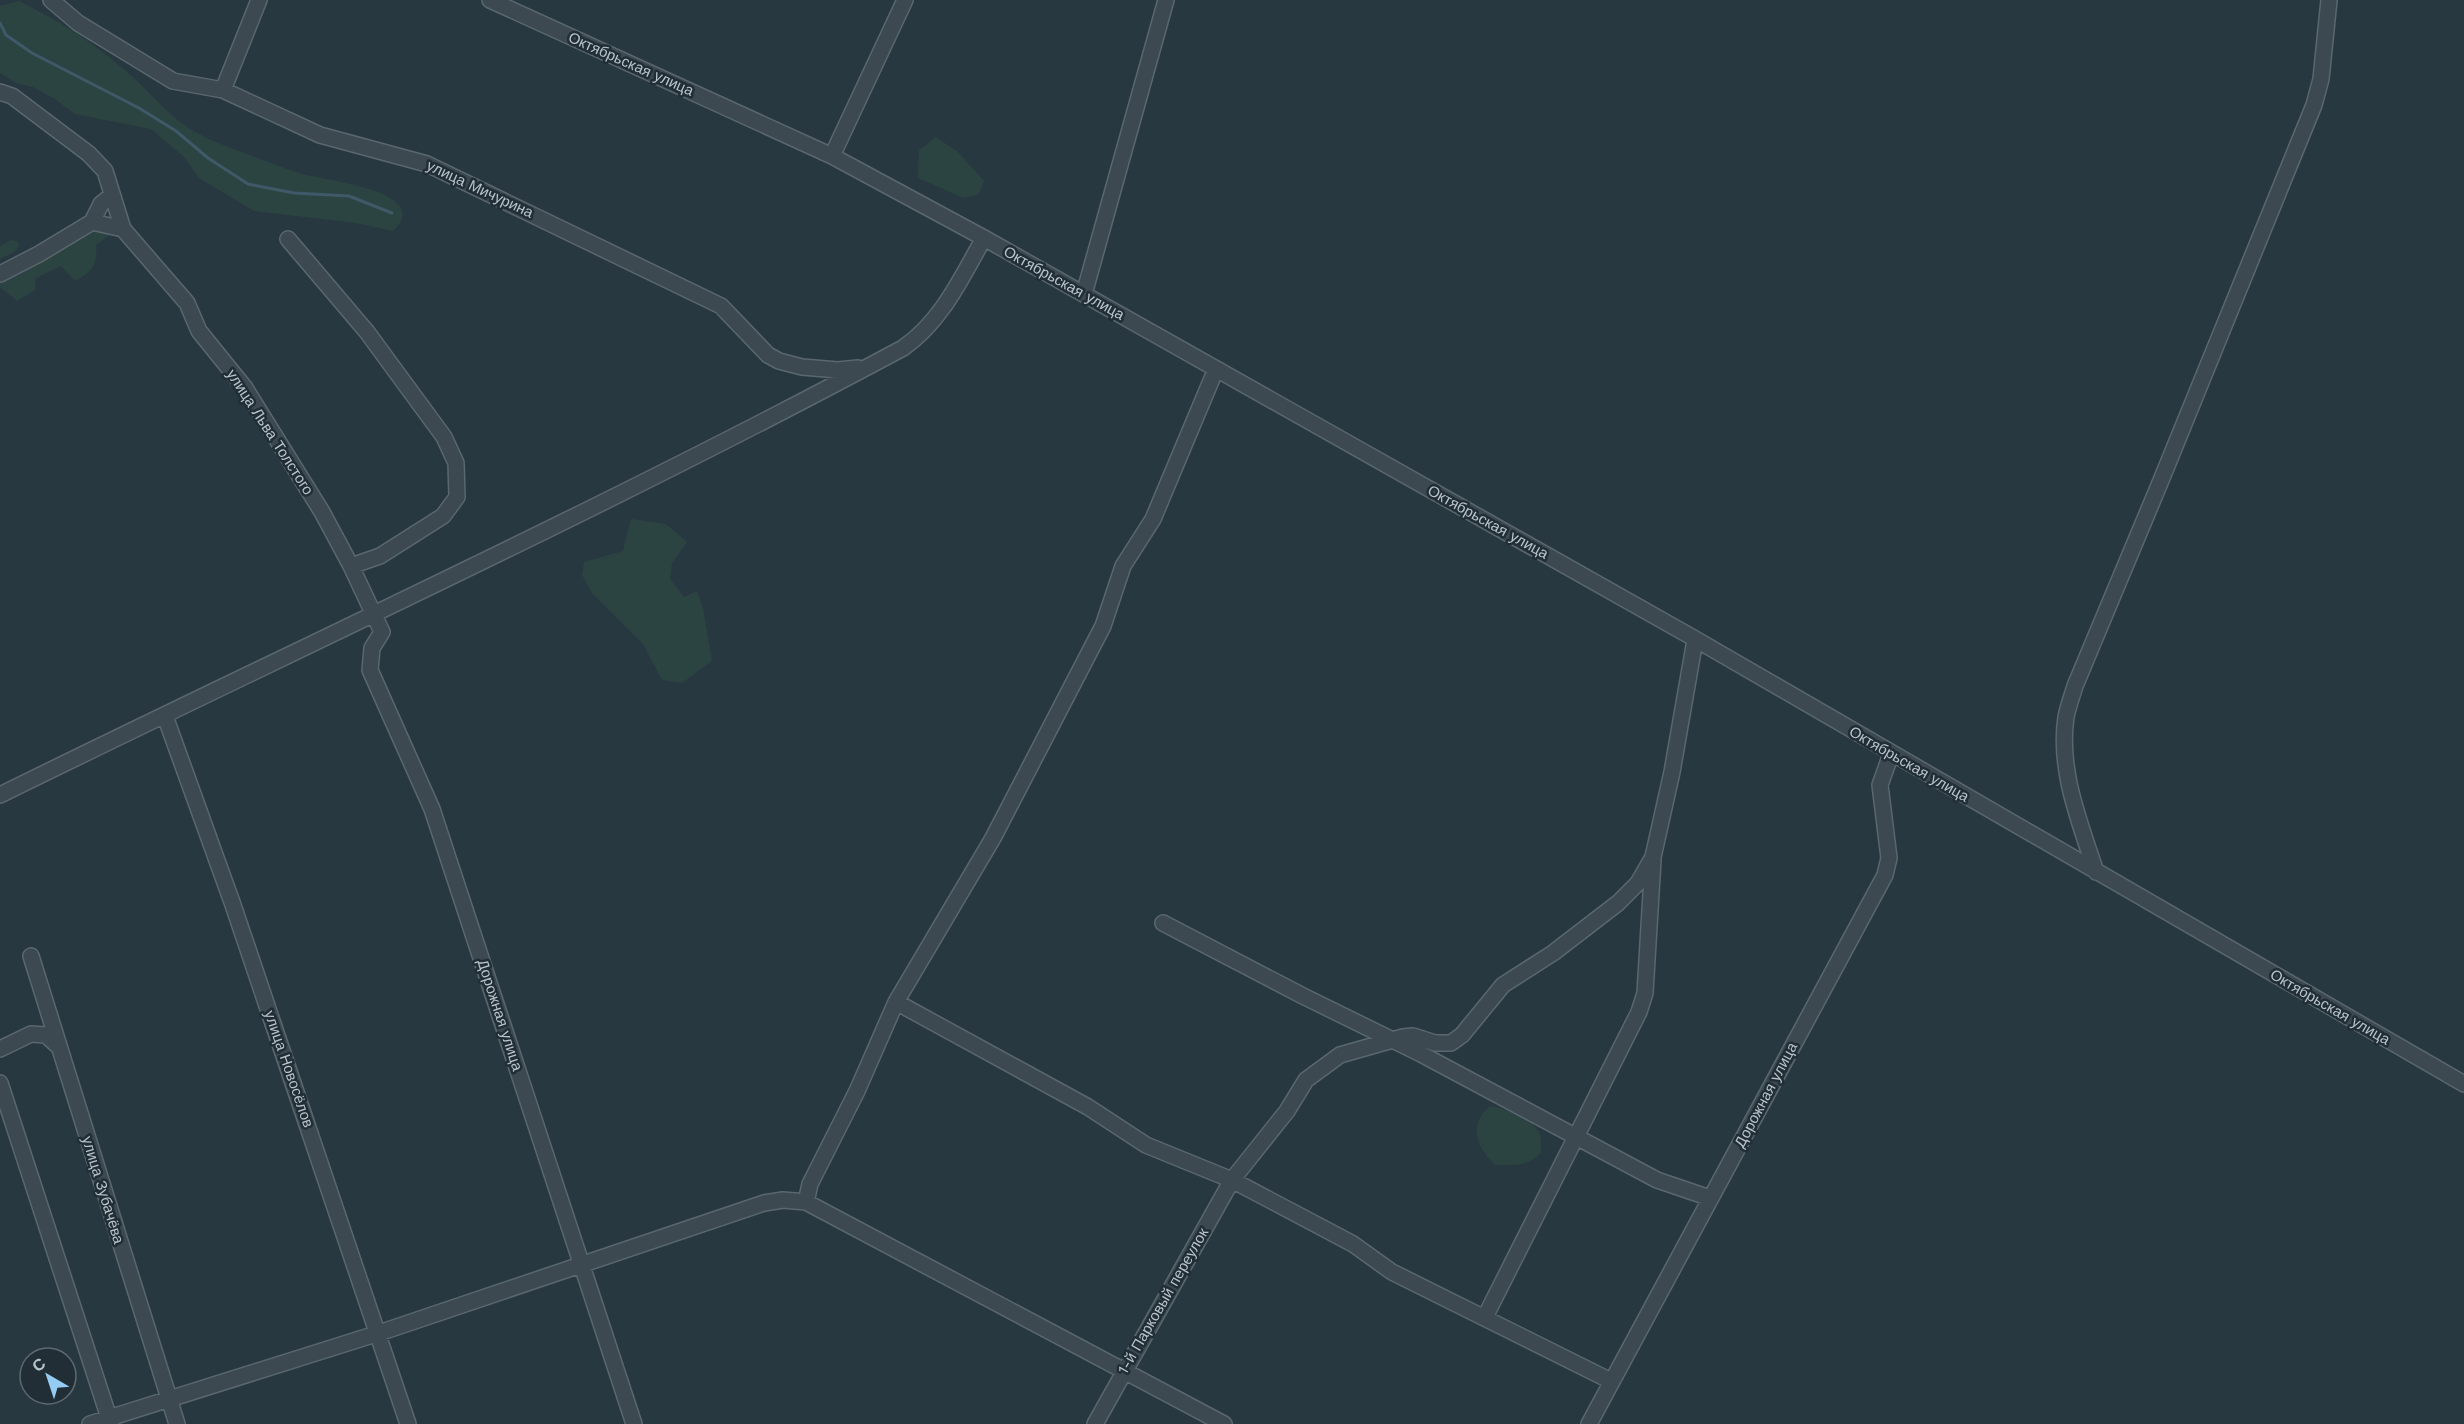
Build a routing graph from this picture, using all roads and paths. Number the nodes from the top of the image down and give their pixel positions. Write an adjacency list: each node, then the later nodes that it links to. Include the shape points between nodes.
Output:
1 (51, 0): 7 (street, улица Мичурина, via 78,23 173,81)
2 (259, 0): 7 (street)
3 (490, 0): 9 (street, Октябрьская улица)
4 (905, 0): 9 (street)
5 (1166, 0): 16 (street)
6 (2329, 0): 26 (street, via 2321,79 2314,105 2075,686 2066,718 2071,798)
7 (223, 90): 17 (street, улица Мичурина, via 320,135 427,164 545,220 721,306 768,355 779,361 838,370)
8 (0, 92): 10 (street, via 12,96 89,154 105,171)
9 (832, 156): 13 (street, Октябрьская улица)
10 (112, 195): 11 (street, via 100,204); 12 (street)
11 (92, 222): 12 (street); 15 (street)
12 (123, 229): 19 (street, улица Льва Толстого, via 188,303 199,331 245,388)
13 (984, 238): 16 (street, Октябрьская улица); 17 (street, via 928,327 903,348)
14 (288, 239): 19 (street, via 367,332 444,436 456,463 458,497 443,516 380,556)
15 (0, 274)
16 (1084, 294): 18 (street, Октябрьская улица)
17 (867, 367): 20 (street, via 528,540)
18 (1216, 369): 21 (street, Октябрьская улица); 29 (street, via 1153,519 1124,566 1103,626 993,837)
19 (351, 566): 20 (street, улица Льва Толстого)
20 (374, 613): 22 (street); 39 (street, Дорожная улица, via 382,632 372,648 370,670 432,809)
21 (1695, 639): 23 (street, Октябрьская улица); 25 (street)
22 (165, 716): 24 (street); 41 (street, улица Новосёлов)
23 (1891, 754): 26 (street, Октябрьская улица); 37 (street, Дорожная улица, via 1880,785 1888,858 1885,874)
24 (0, 795)
25 (1653, 857): 30 (street, 1-й Парковый переулок, via 1638,883 1618,903 1503,985 1451,1043 1413,1036); 35 (street, via 1645,993 1602,1088)
26 (2096, 872): 34 (street, Октябрьская улица)
27 (1163, 923): 30 (street)
28 (31, 956): 31 (street, улица Зубачёва)
29 (896, 1002): 36 (street, via 1088,1107 1146,1144); 38 (street, via 810,1184)
30 (1392, 1040): 35 (street); 36 (street, 1-й Парковый переулок, via 1340,1055 1306,1080 1287,1111)
31 (58, 1046): 32 (street, via 46,1035 31,1034); 44 (street, улица Зубачёва)
32 (0, 1049)
33 (0, 1083): 45 (street)
34 (2464, 1084)
35 (1575, 1136): 37 (street, via 1657,1180); 40 (street)
36 (1232, 1180): 40 (street, via 1353,1244 1392,1272); 42 (street, 1-й Парковый переулок)
37 (1710, 1198): 43 (street, Дорожная улица)
38 (806, 1202): 39 (street, via 764,1203); 42 (street)
39 (582, 1265): 41 (street); 49 (street, Дорожная улица)
40 (1485, 1317): 43 (street)
41 (379, 1333): 44 (street); 48 (street, улица Новосёлов)
42 (1123, 1371): 50 (street, 1-й Парковый переулок); 51 (street)
43 (1611, 1382): 52 (street, Дорожная улица)
44 (170, 1400): 45 (street); 47 (street, улица Зубачёва)
45 (110, 1421): 46 (street)
46 (90, 1424)
47 (177, 1424)
48 (408, 1424)
49 (634, 1424)
50 (1095, 1424)
51 (1224, 1424)
52 (1588, 1424)

